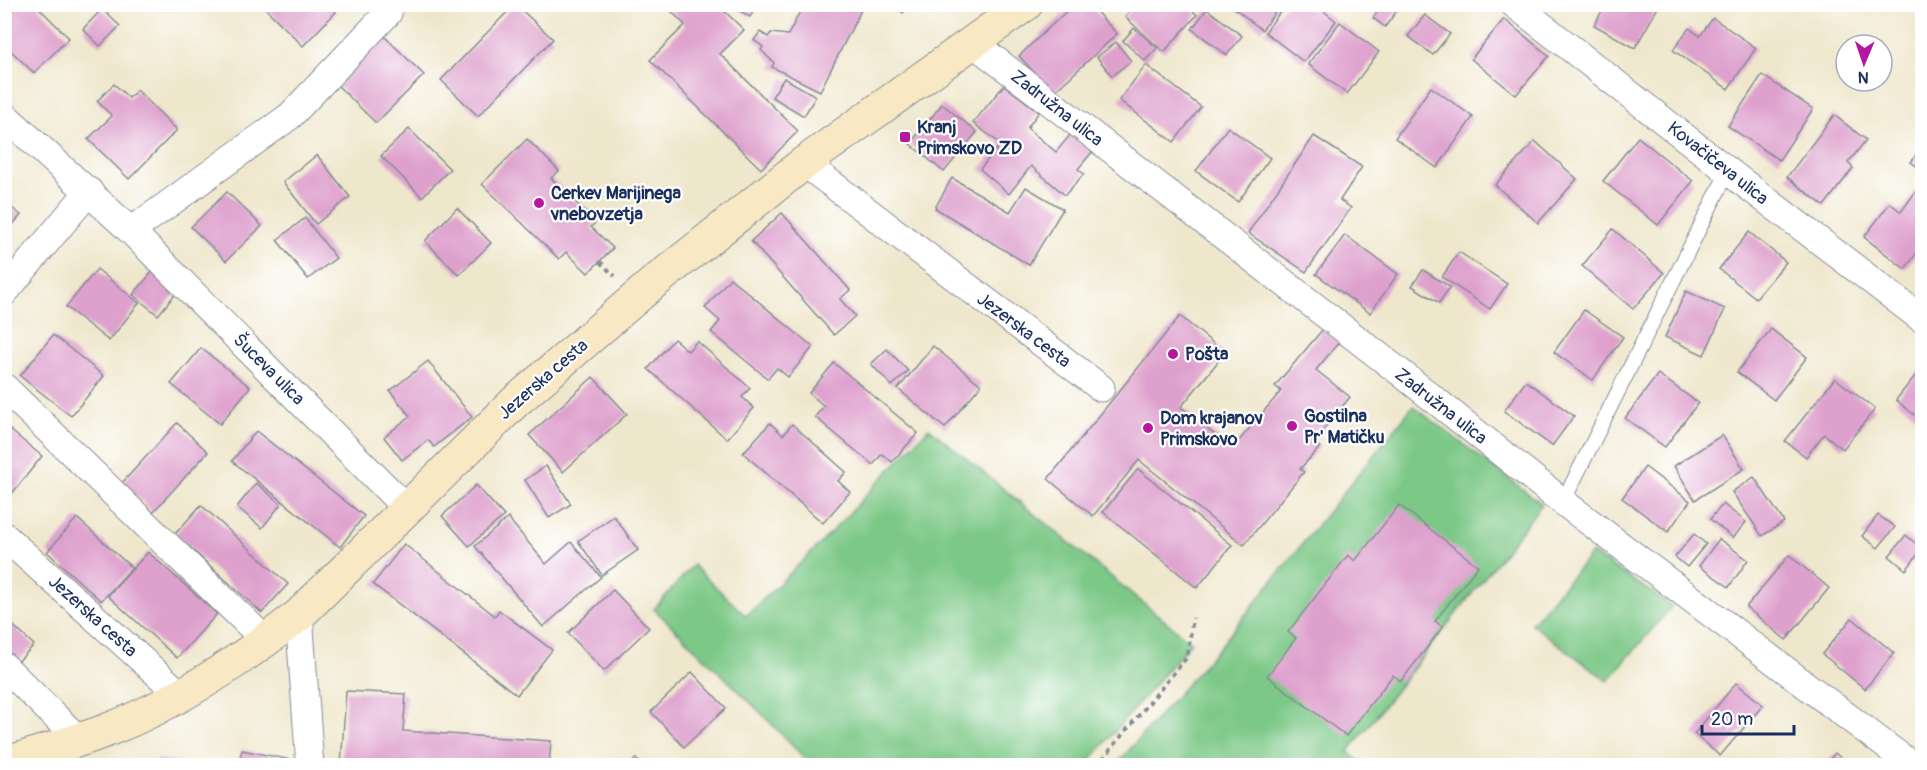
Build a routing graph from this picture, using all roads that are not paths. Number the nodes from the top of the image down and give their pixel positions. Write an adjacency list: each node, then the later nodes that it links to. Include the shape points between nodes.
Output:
1 (1026, 4): 4 (street, Jezerska cesta)
2 (1514, 4): 7 (street, Kovačičeva ulica)
3 (388, 13): 9 (street, via 290,116)
4 (972, 42): 6 (street, Jezerska cesta); 14 (street, Zadružna ulica)
5 (4, 116): 8 (street, Šuceva ulica)
6 (804, 163): 13 (street, Jezerska cesta); 15 (street, Jezerska cesta, via 652,284 515,402)
7 (1728, 171): 11 (street, Kovačičeva ulica); 14 (lane)
8 (89, 191): 9 (street, Šuceva ulica); 10 (street)
9 (131, 231): 15 (street, Šuceva ulica)
10 (4, 293)
11 (1923, 319)
12 (4, 387): 18 (street)
13 (1101, 388)
14 (1563, 502): 24 (street, Zadružna ulica)
15 (406, 508): 17 (street, Jezerska cesta)
16 (4, 536): 20 (street, Jezerska cesta)
17 (299, 615): 18 (street, Jezerska cesta); 23 (street)
18 (266, 641): 20 (street, Jezerska cesta)
19 (4, 666): 21 (street)
20 (182, 695): 21 (street, Jezerska cesta)
21 (79, 740): 22 (street, Jezerska cesta)
22 (4, 764)
23 (310, 765)
24 (1913, 765)

